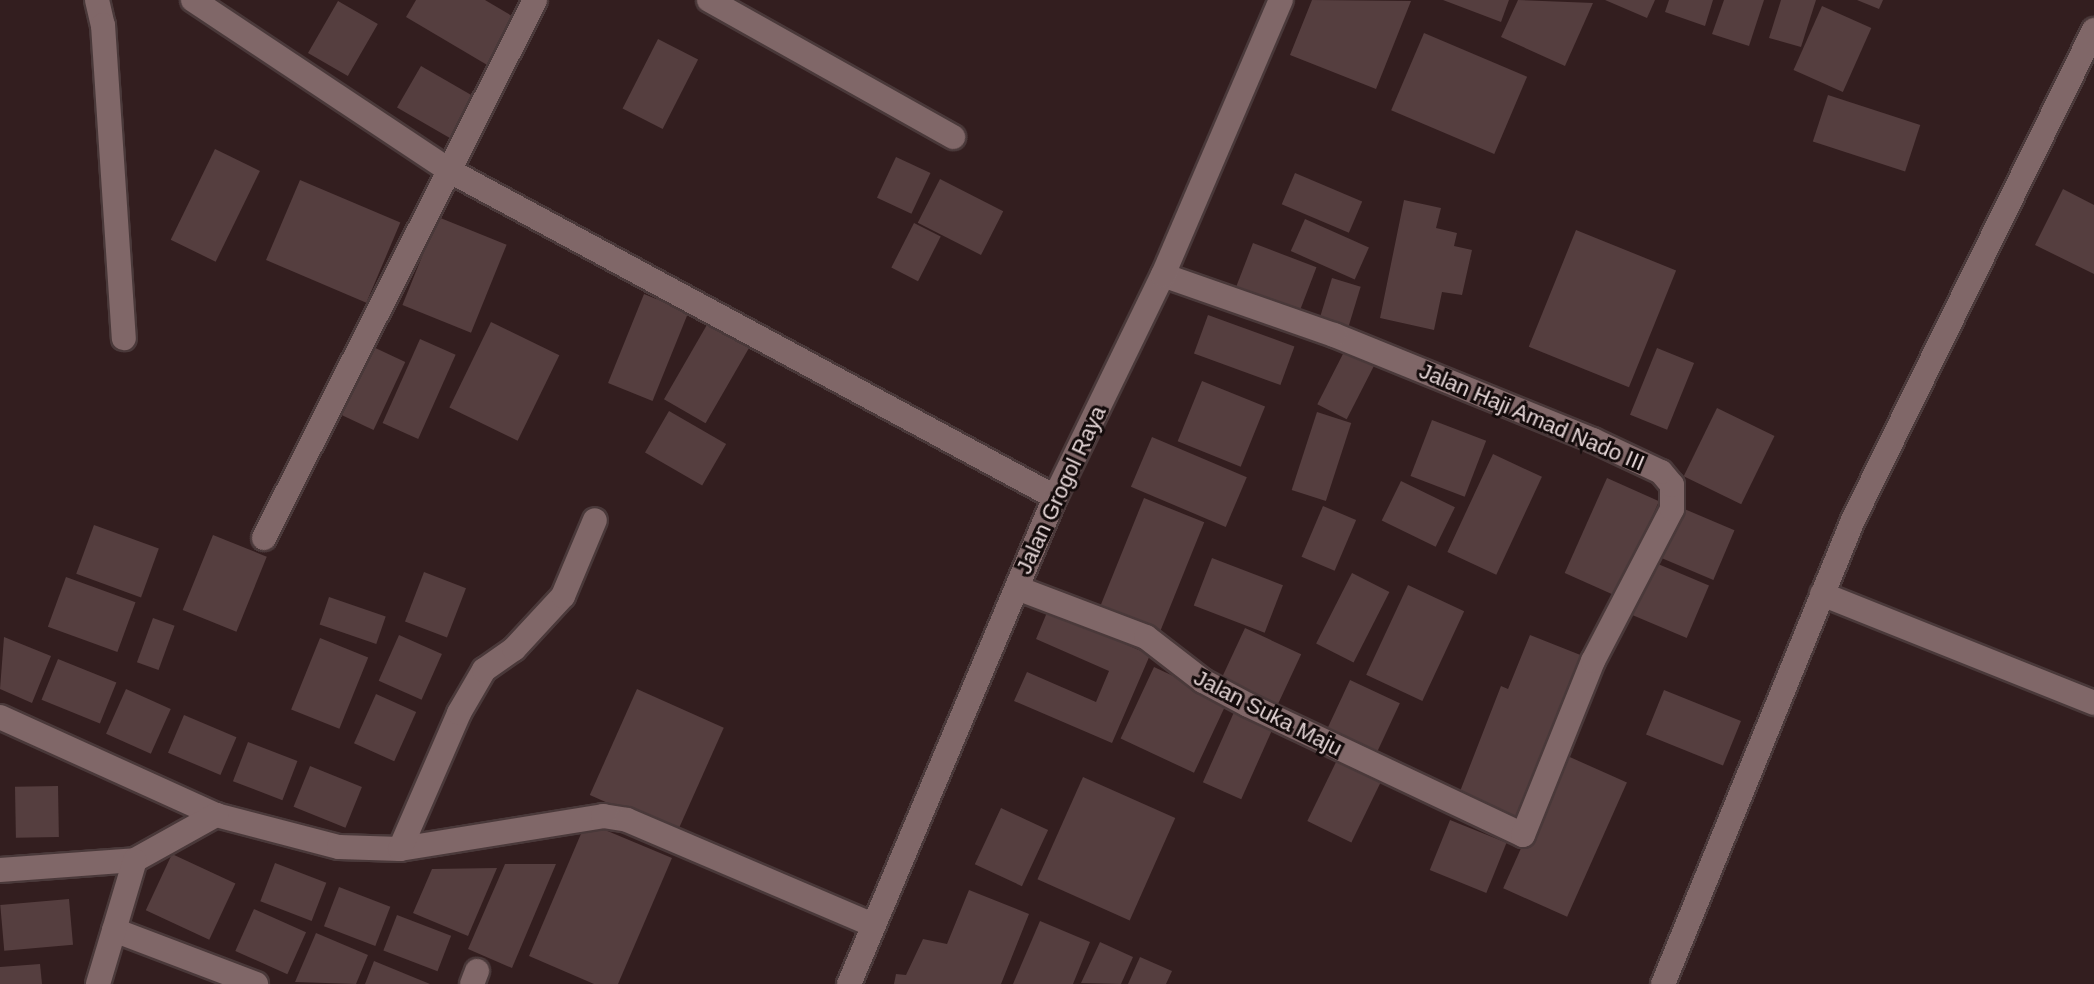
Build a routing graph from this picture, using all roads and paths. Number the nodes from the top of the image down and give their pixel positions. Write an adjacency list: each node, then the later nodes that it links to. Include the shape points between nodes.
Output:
1 (97, 0): 11 (street)
2 (193, 0): 6 (street)
3 (535, 0): 9 (street)
4 (709, 0): 8 (street)
5 (1281, 0): 10 (street, Jalan Grogol Raya)
6 (220, 6): 9 (street)
7 (2094, 30): 16 (street)
8 (953, 137)
9 (450, 171): 12 (street); 14 (street)
10 (1163, 275): 12 (street, Jalan Grogol Raya); 20 (street, Jalan Haji Amad Nado III, via 1334,335 1593,440 1661,472 1672,485 1672,509 1593,661)
11 (124, 338)
12 (1055, 497): 15 (street, Jalan Grogol Raya)
13 (595, 520): 21 (street, via 563,596 514,649 484,670 459,713)
14 (264, 538)
15 (1017, 588): 20 (street, Jalan Suka Maju, via 1146,637 1203,681 1272,718); 24 (street, Jalan Grogol Raya)
16 (1822, 594): 17 (street); 29 (street)
17 (2094, 703)
18 (0, 717): 19 (street)
19 (216, 815): 21 (street, via 339,847); 22 (street)
20 (1523, 835)
21 (400, 849): 24 (street, via 603,816 627,820)
22 (135, 860): 23 (street); 25 (street)
23 (0, 870)
24 (871, 924): 28 (street, Jalan Grogol Raya)
25 (114, 930): 26 (street); 27 (street)
26 (98, 984)
27 (256, 984)
28 (849, 984)
29 (1663, 984)

